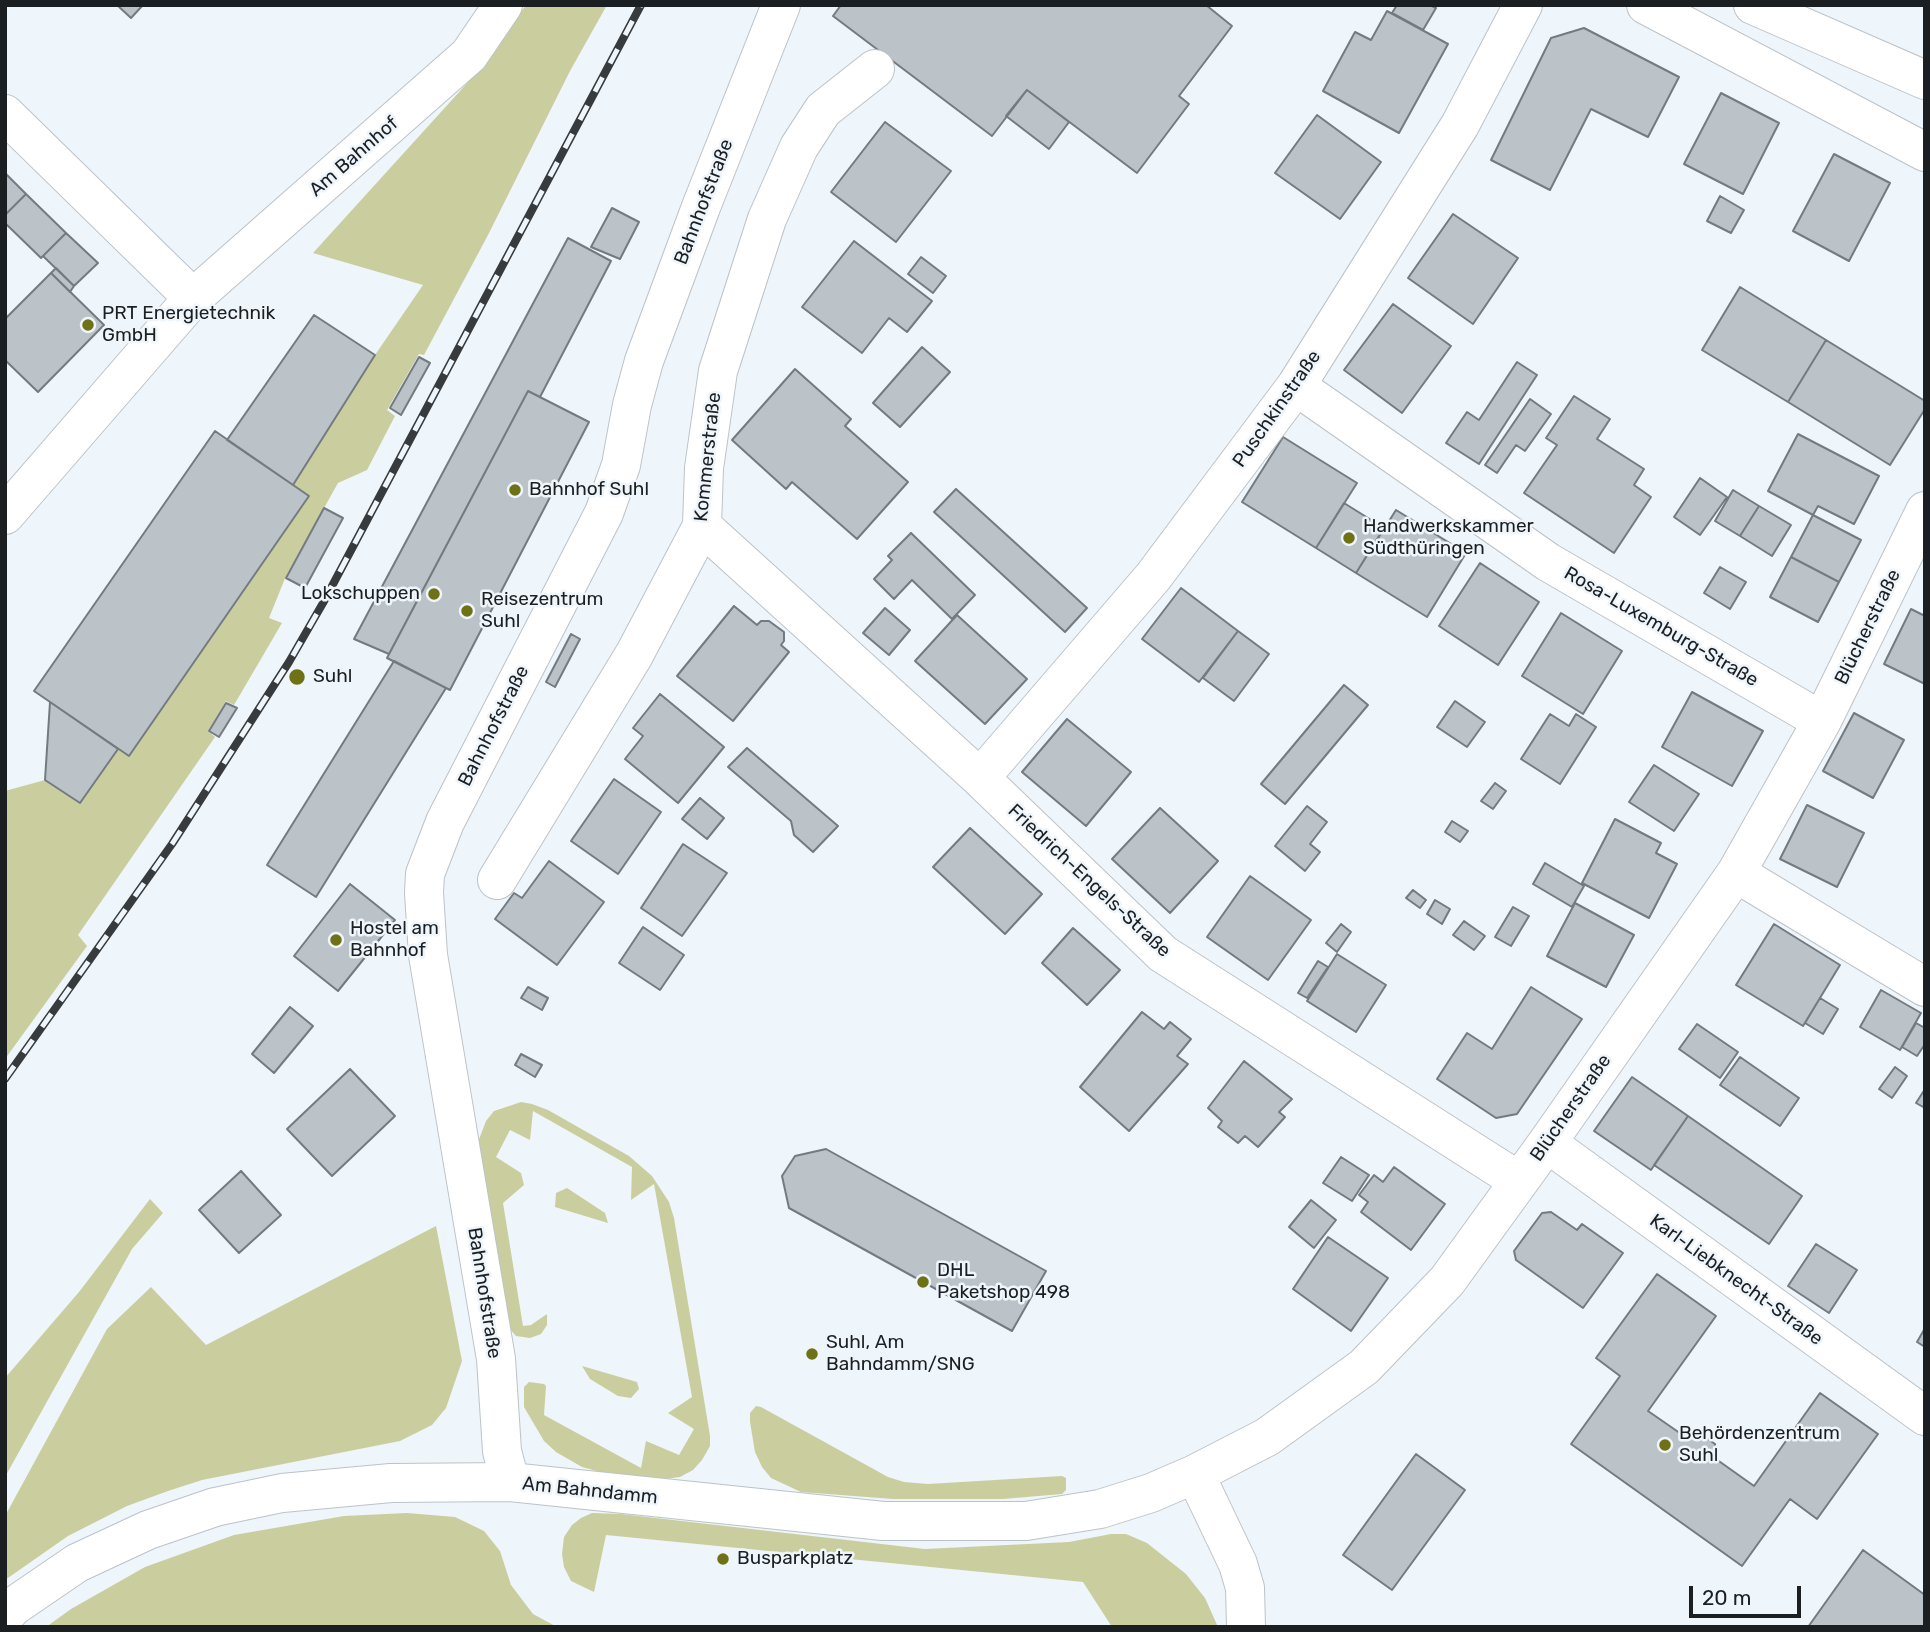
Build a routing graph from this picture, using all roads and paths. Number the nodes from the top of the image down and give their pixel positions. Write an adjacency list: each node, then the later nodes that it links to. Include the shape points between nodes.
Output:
1 (503, 5): 10 (street, Am Bahnhof, via 469,55)
2 (781, 5): 24 (street, Bahnhofstraße, via 644,361 621,465 604,513 445,821 425,874 428,955 496,1359 502,1451)
3 (1523, 5): 11 (street, Puschkinstraße, via 1460,125)
4 (1646, 5): 9 (street)
5 (1753, 5): 7 (street)
6 (876, 69): 14 (street, Kommerstraße, via 823,110 799,147 767,219 718,371 704,468)
7 (1925, 80)
8 (5, 114): 10 (street)
9 (1925, 152)
10 (193, 298): 13 (street, Am Bahnhof)
11 (1296, 386): 15 (street, Rosa-Luxemburg-Straße, via 1548,562); 16 (street, Puschkinstraße, via 1153,578)
12 (1925, 511): 15 (street, Blücherstraße)
13 (5, 516)
14 (702, 526): 16 (street, Friedrich-Engels-Straße); 18 (street, Kommerstraße, via 634,655)
15 (1822, 720): 17 (street, Blücherstraße)
16 (980, 778): 21 (street, Friedrich-Engels-Straße, via 1163,954)
17 (1736, 873): 19 (street); 20 (street, Blücherstraße)
18 (497, 880)
19 (1925, 987)
20 (1547, 1143): 21 (street, Blücherstraße); 22 (street, Karl-Liebknecht-Straße)
21 (1519, 1181): 23 (street, Blücherstraße, via 1447,1281 1364,1367 1267,1437)
22 (1925, 1416)
23 (1195, 1474): 24 (street, Am Bahndamm, via 1100,1509 1026,1521 952,1523 883,1521); 26 (street, via 1238,1563 1245,1588)
24 (510, 1482): 25 (street, Am Bahndamm, via 391,1483 282,1493 215,1507 148,1530 77,1563)
25 (5, 1615)
26 (1246, 1627)

